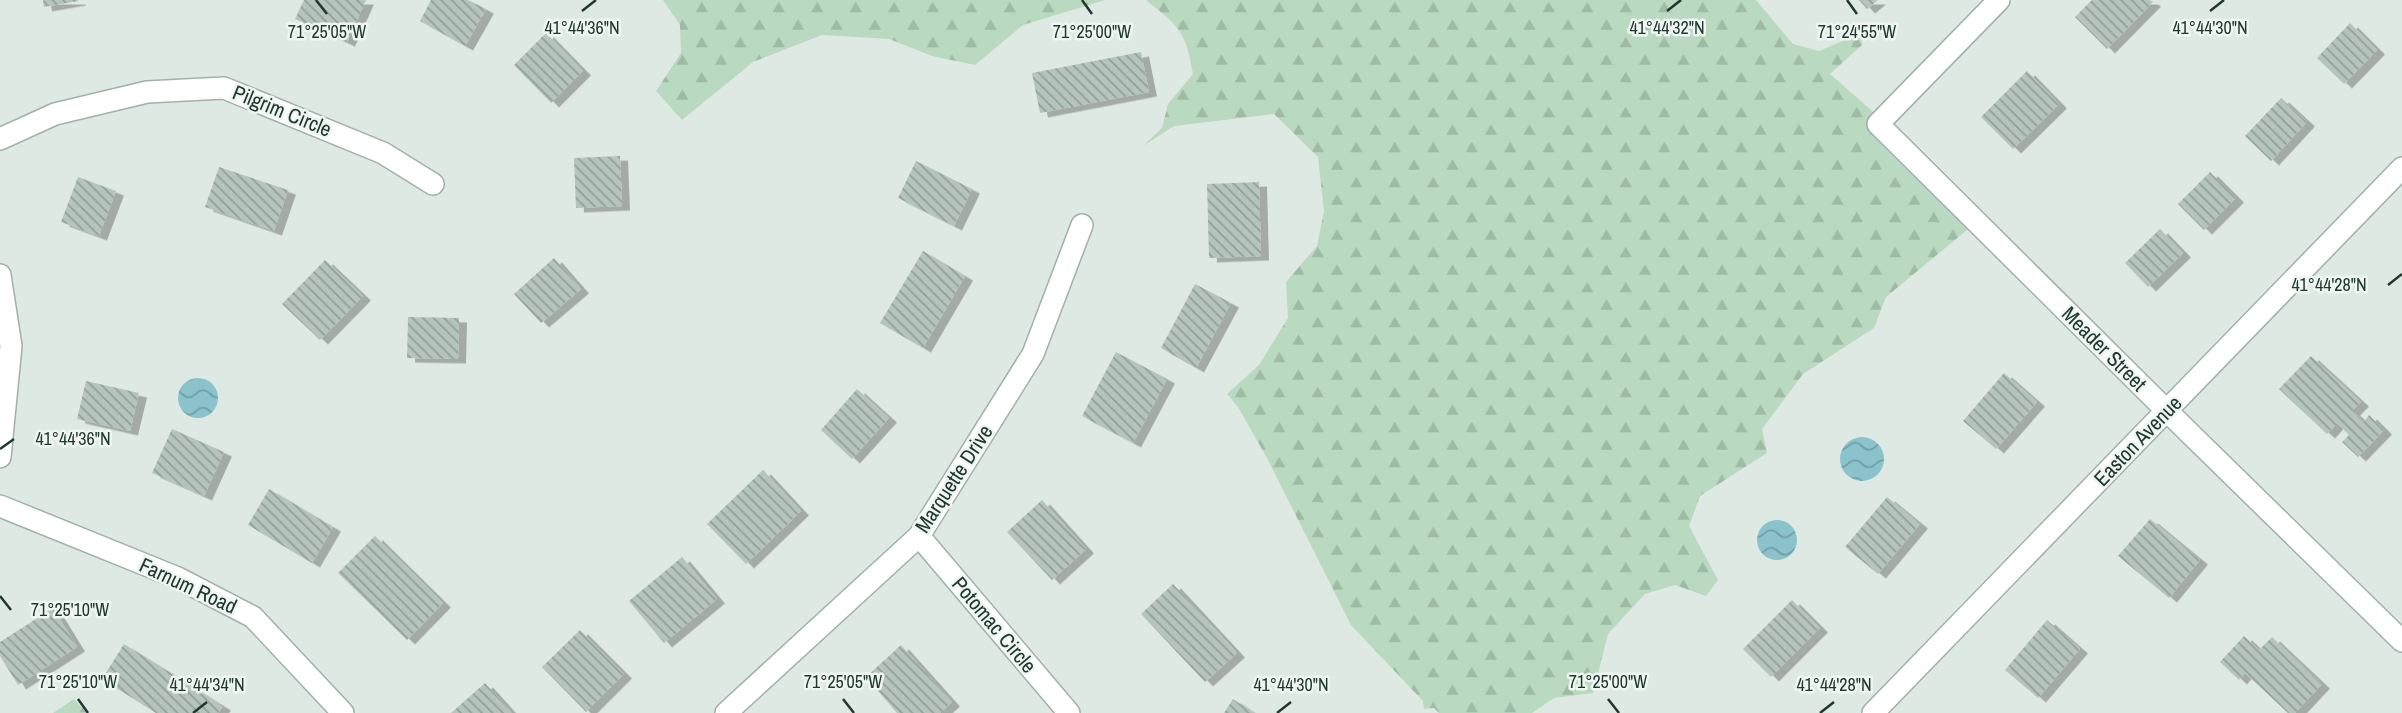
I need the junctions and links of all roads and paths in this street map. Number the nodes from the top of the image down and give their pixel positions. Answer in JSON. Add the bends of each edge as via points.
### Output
{"nodes":[{"id":1,"x":1999,"y":0,"type":"edge"},
{"id":2,"x":0,"y":139,"type":"edge"},
{"id":3,"x":2402,"y":168,"type":"edge"},
{"id":4,"x":433,"y":184,"type":"dead end"},
{"id":5,"x":1082,"y":225,"type":"dead end"},
{"id":6,"x":0,"y":275,"type":"edge"},
{"id":7,"x":2167,"y":411,"type":"junction"},
{"id":8,"x":0,"y":457,"type":"edge"},
{"id":9,"x":0,"y":506,"type":"edge"},
{"id":10,"x":919,"y":536,"type":"junction"},
{"id":11,"x":2402,"y":641,"type":"edge"},
{"id":12,"x":343,"y":713,"type":"edge"},
{"id":13,"x":726,"y":713,"type":"edge"},
{"id":14,"x":1069,"y":713,"type":"edge"},
{"id":15,"x":1873,"y":713,"type":"edge"}],
"edges":[{"from":1,"to":7,"type":"street","name":"Meader Street","via":[[1878,124]]},
{"from":2,"to":4,"type":"street","name":"Pilgrim Circle","via":[[55,114],[147,92],[224,88],[383,153]]},
{"from":3,"to":7,"type":"street","name":"Easton Avenue"},
{"from":5,"to":10,"type":"street","name":"Marquette Drive","via":[[1033,354]]},
{"from":6,"to":8,"type":"street","via":[[11,346]]},
{"from":7,"to":11,"type":"street","name":"Meader Street"},
{"from":7,"to":15,"type":"street","name":"Easton Avenue"},
{"from":9,"to":12,"type":"street","name":"Farnum Road","via":[[178,578],[253,617]]},
{"from":10,"to":13,"type":"street","name":"Marquette Drive"},
{"from":10,"to":14,"type":"street","name":"Potomac Circle"}]}
